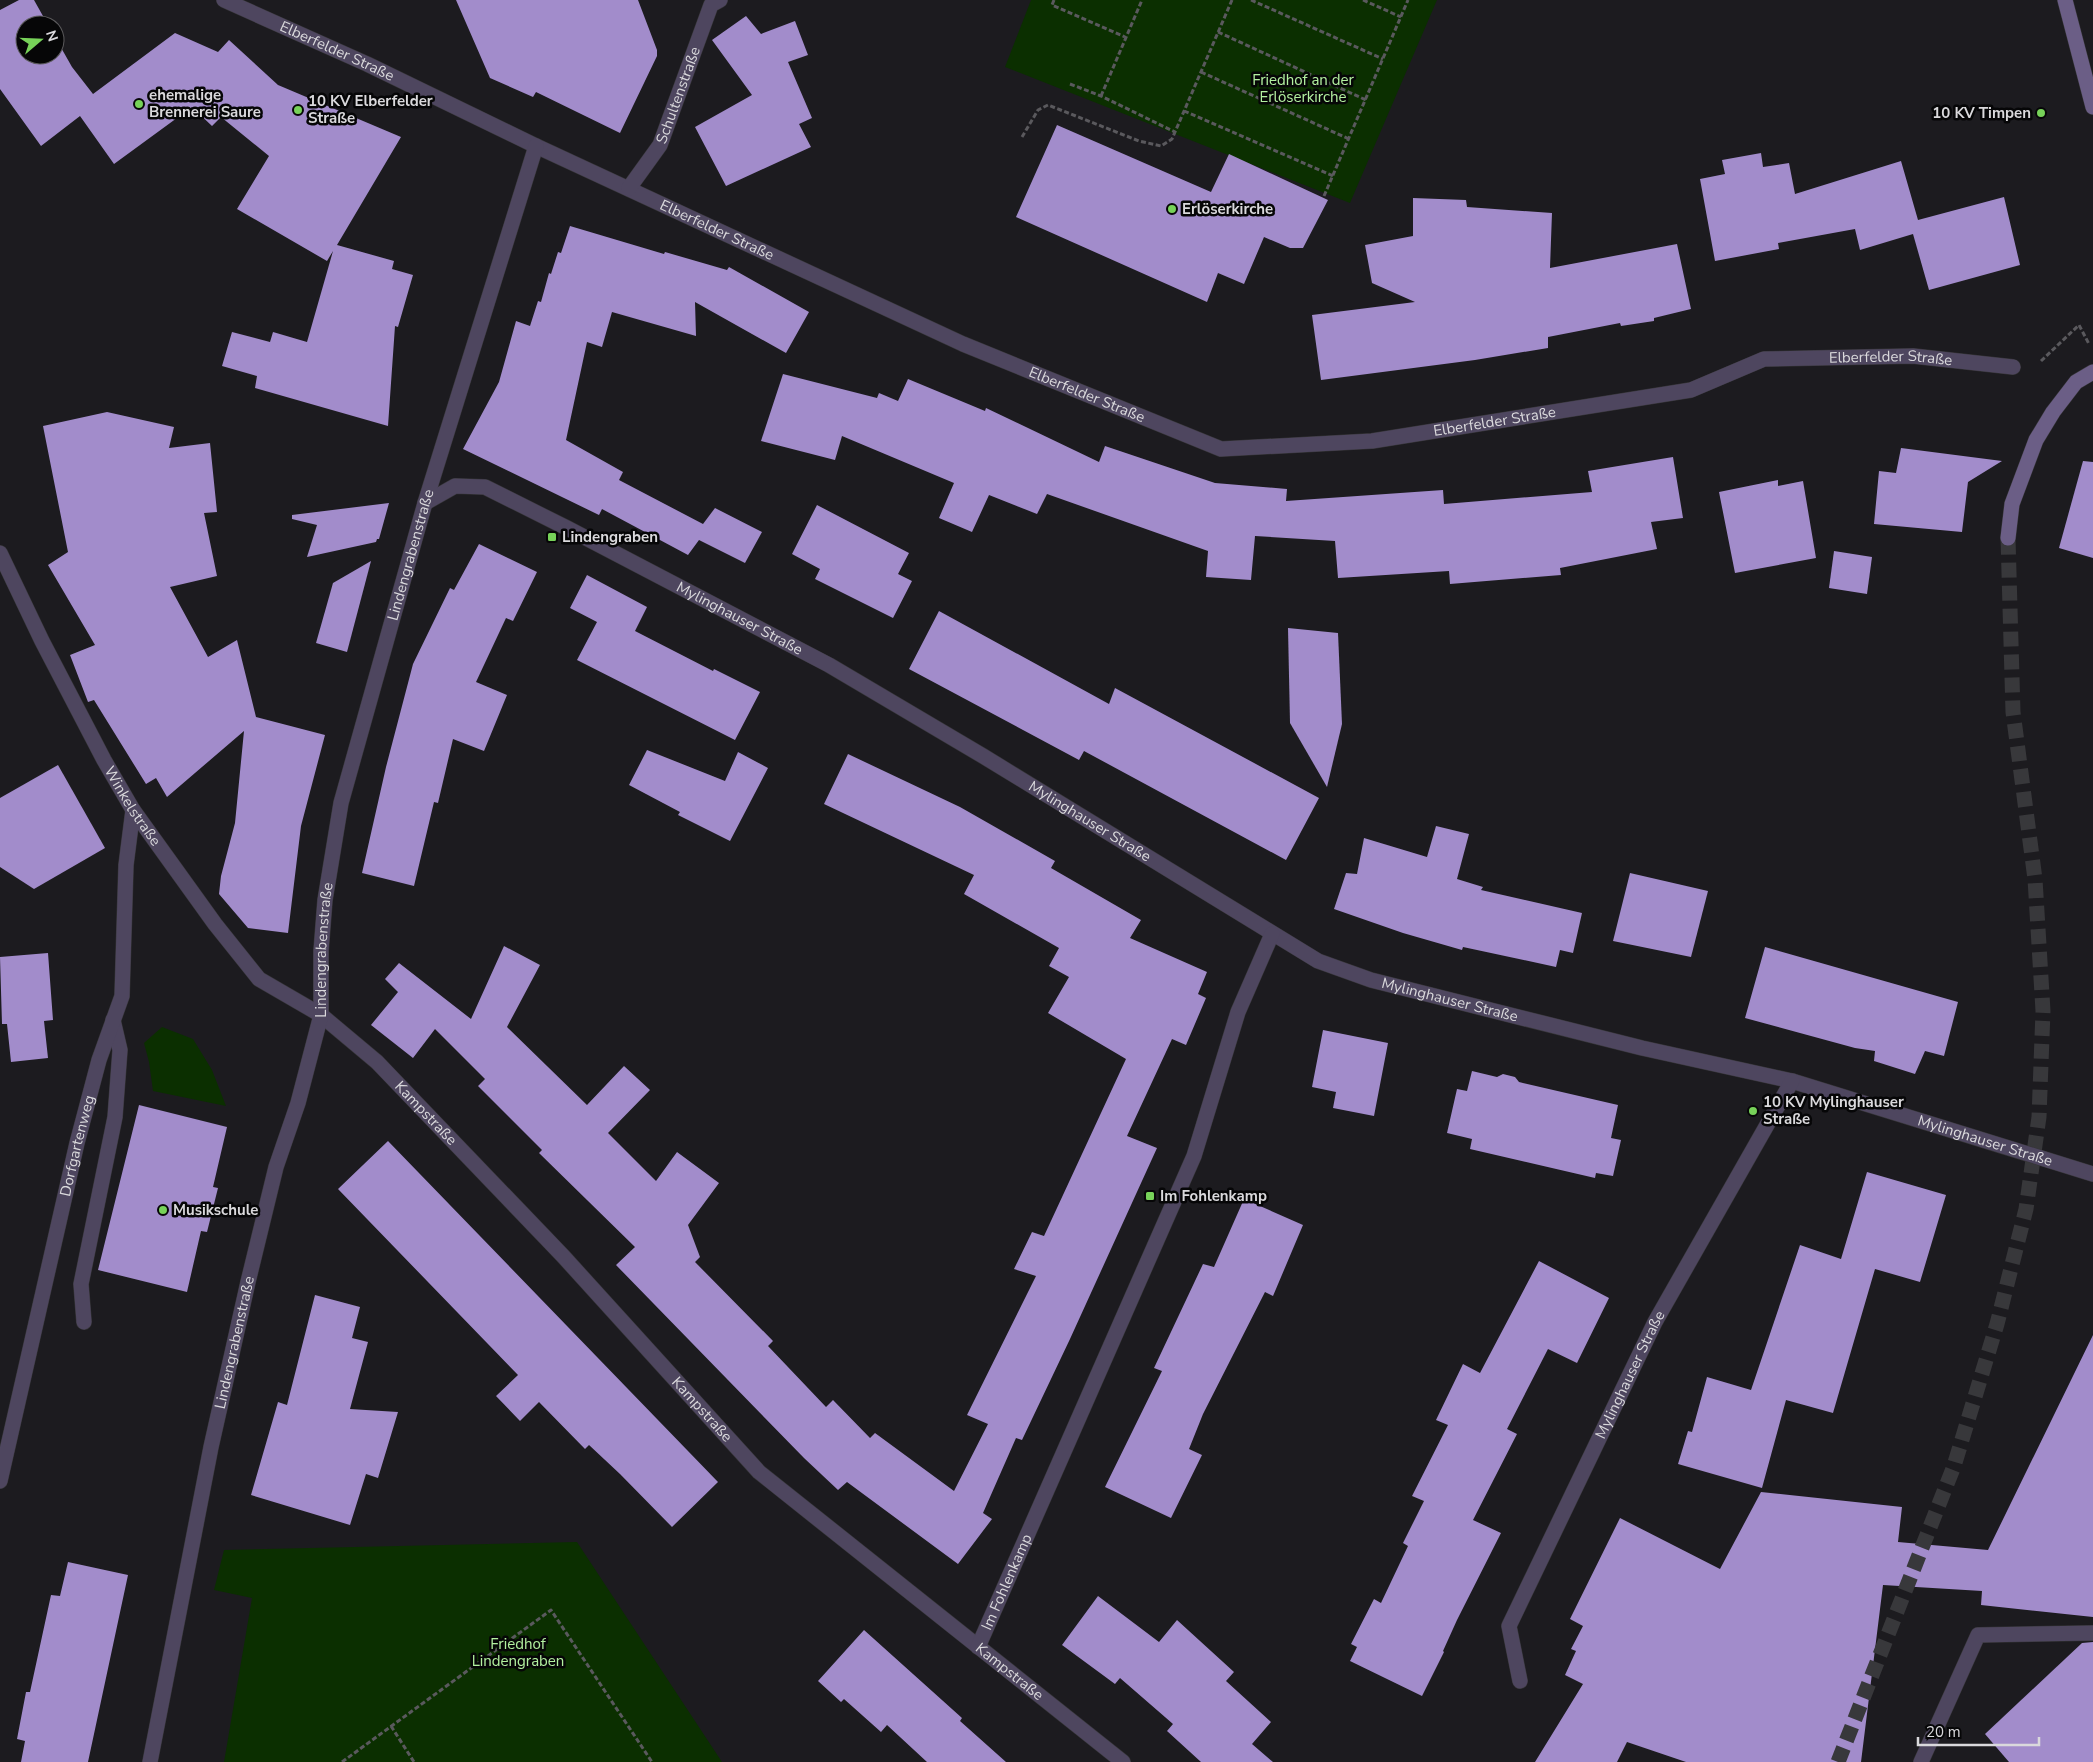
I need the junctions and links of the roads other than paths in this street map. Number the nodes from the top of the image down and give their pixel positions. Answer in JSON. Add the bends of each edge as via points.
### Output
{"nodes":[{"id":1,"x":224,"y":0,"type":"edge"},
{"id":2,"x":2065,"y":0,"type":"edge"},
{"id":3,"x":713,"y":2,"type":"edge"},
{"id":4,"x":2093,"y":107,"type":"edge"},
{"id":5,"x":536,"y":146,"type":"junction"},
{"id":6,"x":629,"y":188,"type":"junction"},
{"id":7,"x":2013,"y":367,"type":"road end"},
{"id":8,"x":2093,"y":372,"type":"edge"},
{"id":9,"x":426,"y":503,"type":"junction"},
{"id":10,"x":2008,"y":538,"type":"tunnel mouth"},
{"id":11,"x":0,"y":554,"type":"edge"},
{"id":12,"x":133,"y":810,"type":"junction"},
{"id":13,"x":1272,"y":934,"type":"junction"},
{"id":14,"x":321,"y":1014,"type":"junction"},
{"id":15,"x":113,"y":1020,"type":"junction"},
{"id":16,"x":1792,"y":1081,"type":"junction"},
{"id":17,"x":2093,"y":1174,"type":"edge"},
{"id":18,"x":84,"y":1322,"type":"dead end"},
{"id":19,"x":0,"y":1481,"type":"edge"},
{"id":20,"x":2093,"y":1633,"type":"edge"},
{"id":21,"x":978,"y":1647,"type":"junction"},
{"id":22,"x":1520,"y":1681,"type":"dead end"},
{"id":23,"x":150,"y":1762,"type":"edge"},
{"id":24,"x":1123,"y":1762,"type":"edge"},
{"id":25,"x":1921,"y":1762,"type":"edge"}],
"edges":[{"from":1,"to":5,"type":"street","name":"Elberfelder Straße","via":[[368,64]]},
{"from":2,"to":4,"type":"main road"},
{"from":3,"to":6,"type":"street","name":"Schultenstraße","via":[[660,145]]},
{"from":5,"to":6,"type":"street","name":"Elberfelder Straße"},
{"from":5,"to":9,"type":"street","name":"Lindengrabenstraße"},
{"from":6,"to":7,"type":"street","name":"Elberfelder Straße","via":[[963,344],[1221,448],[1372,441],[1691,390],[1764,359],[1913,356]]},
{"from":8,"to":10,"type":"main road","via":[[2076,382],[2036,440],[2012,504]]},
{"from":9,"to":13,"type":"street","name":"Mylinghauser Straße","via":[[455,486],[485,487],[567,528],[829,665],[992,761]]},
{"from":9,"to":14,"type":"street","name":"Lindengrabenstraße","via":[[341,802],[325,900]]},
{"from":11,"to":12,"type":"street","name":"Winkelstraße","via":[[77,709]]},
{"from":12,"to":14,"type":"street","name":"Winkelstraße","via":[[259,979]]},
{"from":12,"to":15,"type":"street","name":"Dorfgartenweg","via":[[126,865],[122,996]]},
{"from":13,"to":16,"type":"street","name":"Mylinghauser Straße","via":[[1318,961],[1372,980],[1642,1048]]},
{"from":13,"to":21,"type":"street","name":"Im Fohlenkamp","via":[[1238,1012],[1194,1156]]},
{"from":14,"to":21,"type":"street","name":"Kampstraße","via":[[377,1062],[563,1256],[759,1472]]},
{"from":14,"to":23,"type":"street","name":"Lindengrabenstraße","via":[[298,1103],[276,1167],[246,1292],[211,1447]]},
{"from":15,"to":18,"type":"street","via":[[120,1050],[115,1118],[81,1284]]},
{"from":15,"to":19,"type":"street","name":"Dorfgartenweg","via":[[77,1143]]},
{"from":16,"to":17,"type":"street","name":"Mylinghauser Straße"},
{"from":16,"to":22,"type":"street","name":"Mylinghauser Straße","via":[[1655,1322],[1509,1626]]},
{"from":20,"to":25,"type":"street","via":[[1978,1635]]},
{"from":21,"to":24,"type":"street","name":"Kampstraße"}]}
